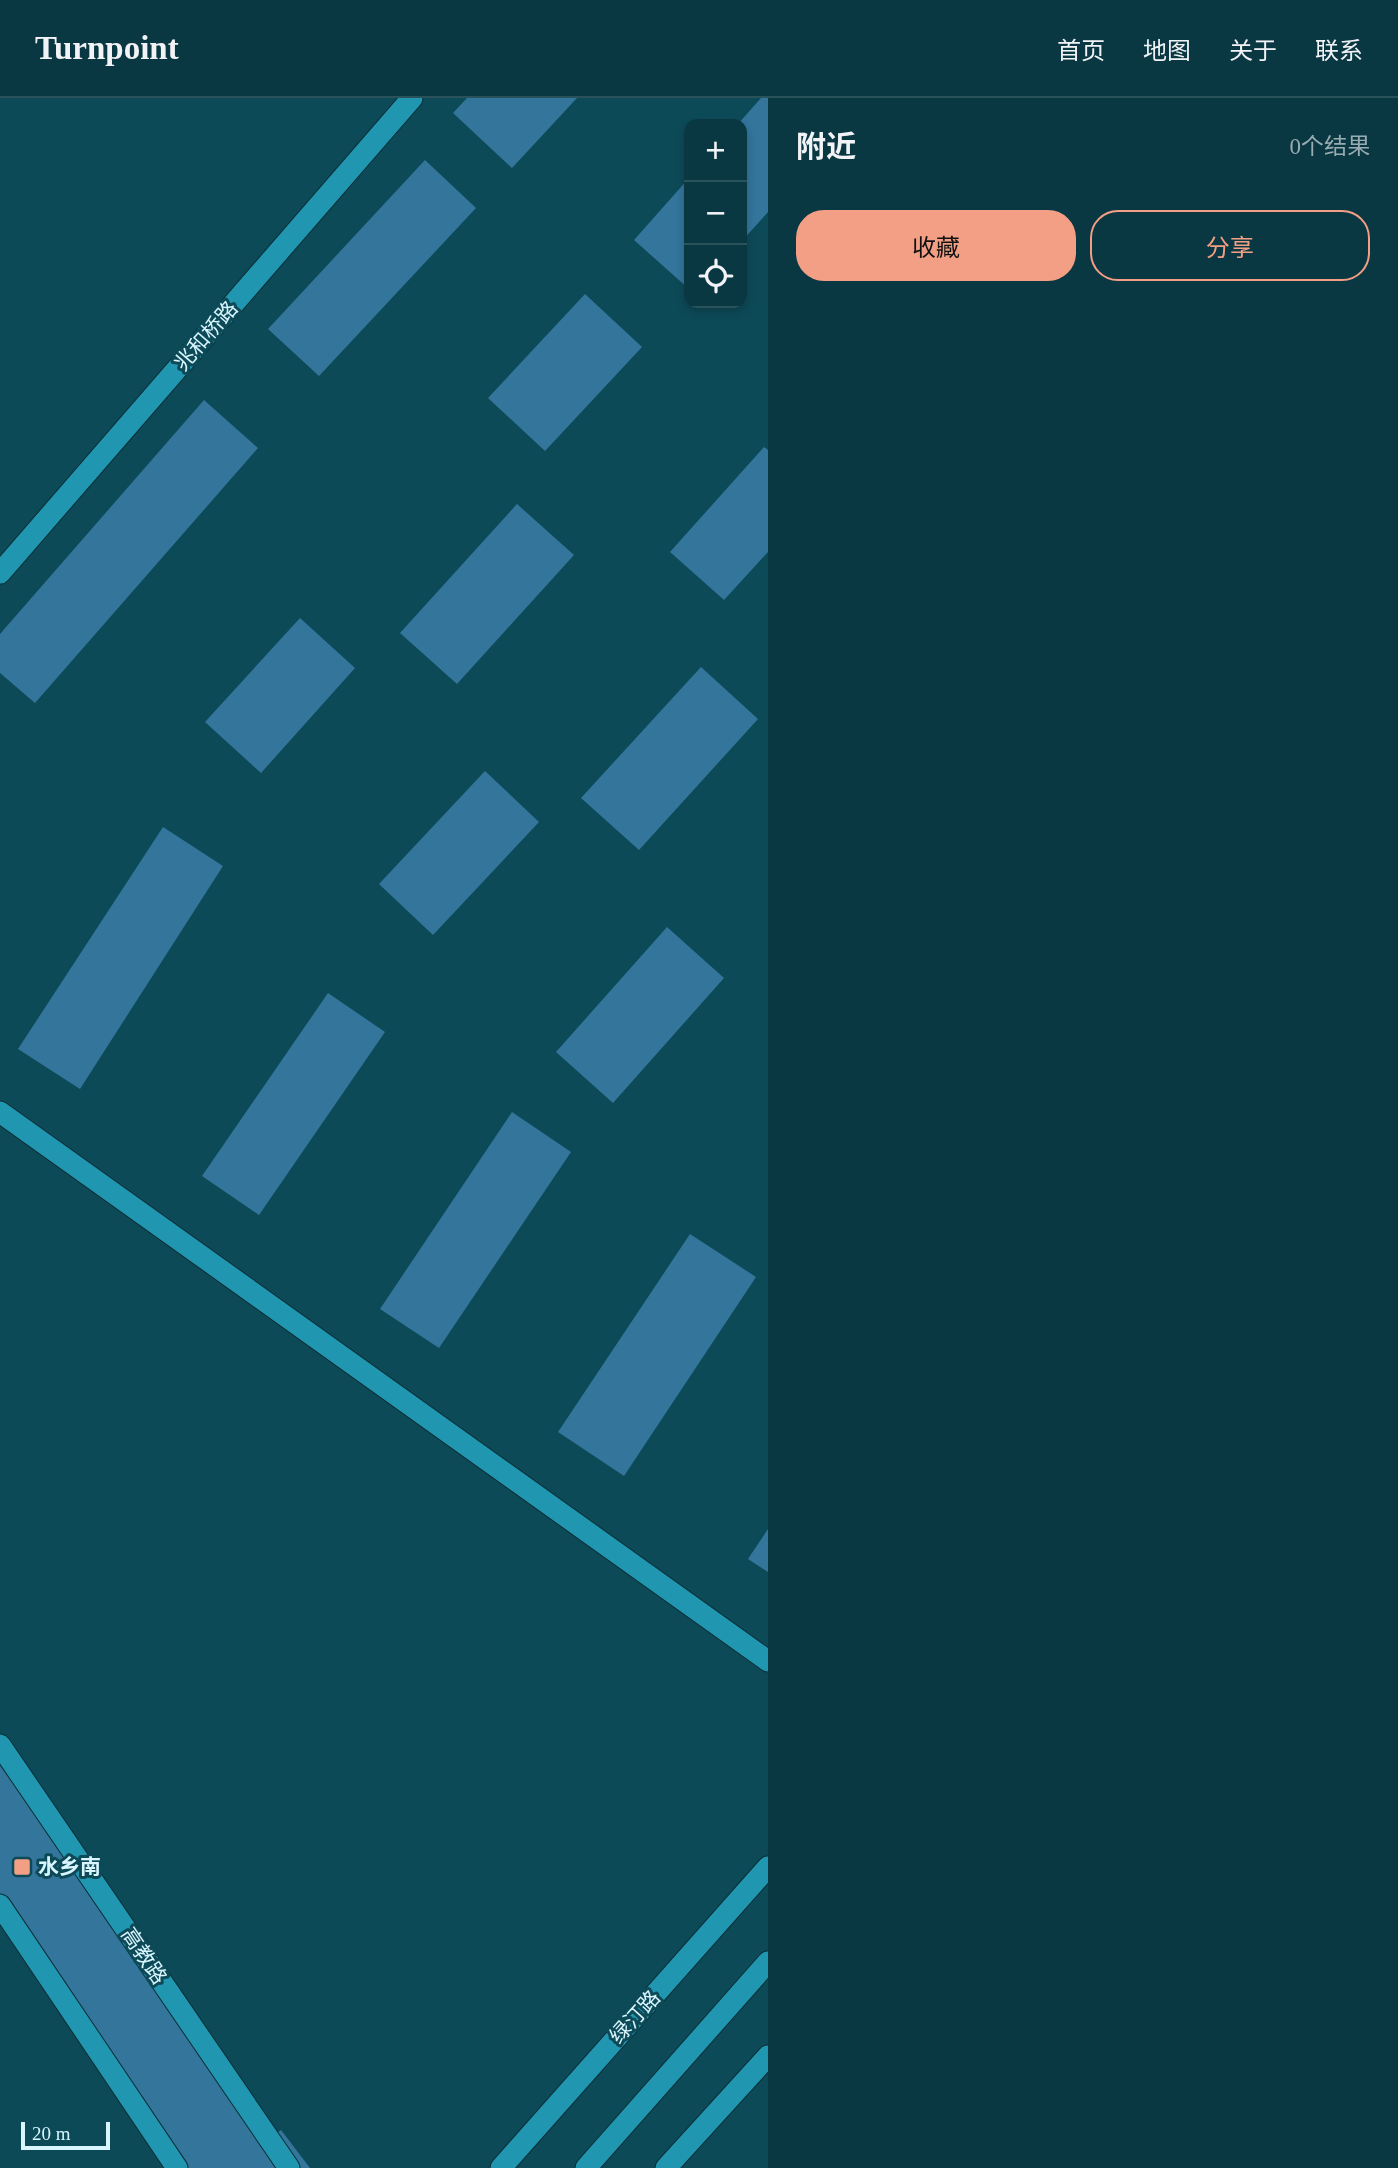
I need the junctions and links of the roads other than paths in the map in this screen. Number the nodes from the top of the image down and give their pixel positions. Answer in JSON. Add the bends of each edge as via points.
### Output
{"nodes":[{"id":1,"x":412,"y":98,"type":"edge"},
{"id":2,"x":0,"y":573,"type":"edge"},
{"id":3,"x":0,"y":1112,"type":"edge"},
{"id":4,"x":768,"y":1661,"type":"edge"},
{"id":5,"x":0,"y":1745,"type":"edge"},
{"id":6,"x":768,"y":1867,"type":"edge"},
{"id":7,"x":0,"y":1905,"type":"edge"},
{"id":8,"x":768,"y":1962,"type":"edge"},
{"id":9,"x":768,"y":2056,"type":"edge"},
{"id":10,"x":177,"y":2168,"type":"edge"},
{"id":11,"x":289,"y":2168,"type":"edge"},
{"id":12,"x":501,"y":2168,"type":"edge"},
{"id":13,"x":586,"y":2168,"type":"edge"},
{"id":14,"x":666,"y":2168,"type":"edge"}],
"edges":[{"from":1,"to":2,"type":"street","name":"兆和桥路"},
{"from":3,"to":4,"type":"street"},
{"from":5,"to":11,"type":"street","name":"高教路"},
{"from":6,"to":12,"type":"street","name":"绿汀路"},
{"from":7,"to":10,"type":"street"},
{"from":8,"to":13,"type":"street"},
{"from":9,"to":14,"type":"street"}]}
